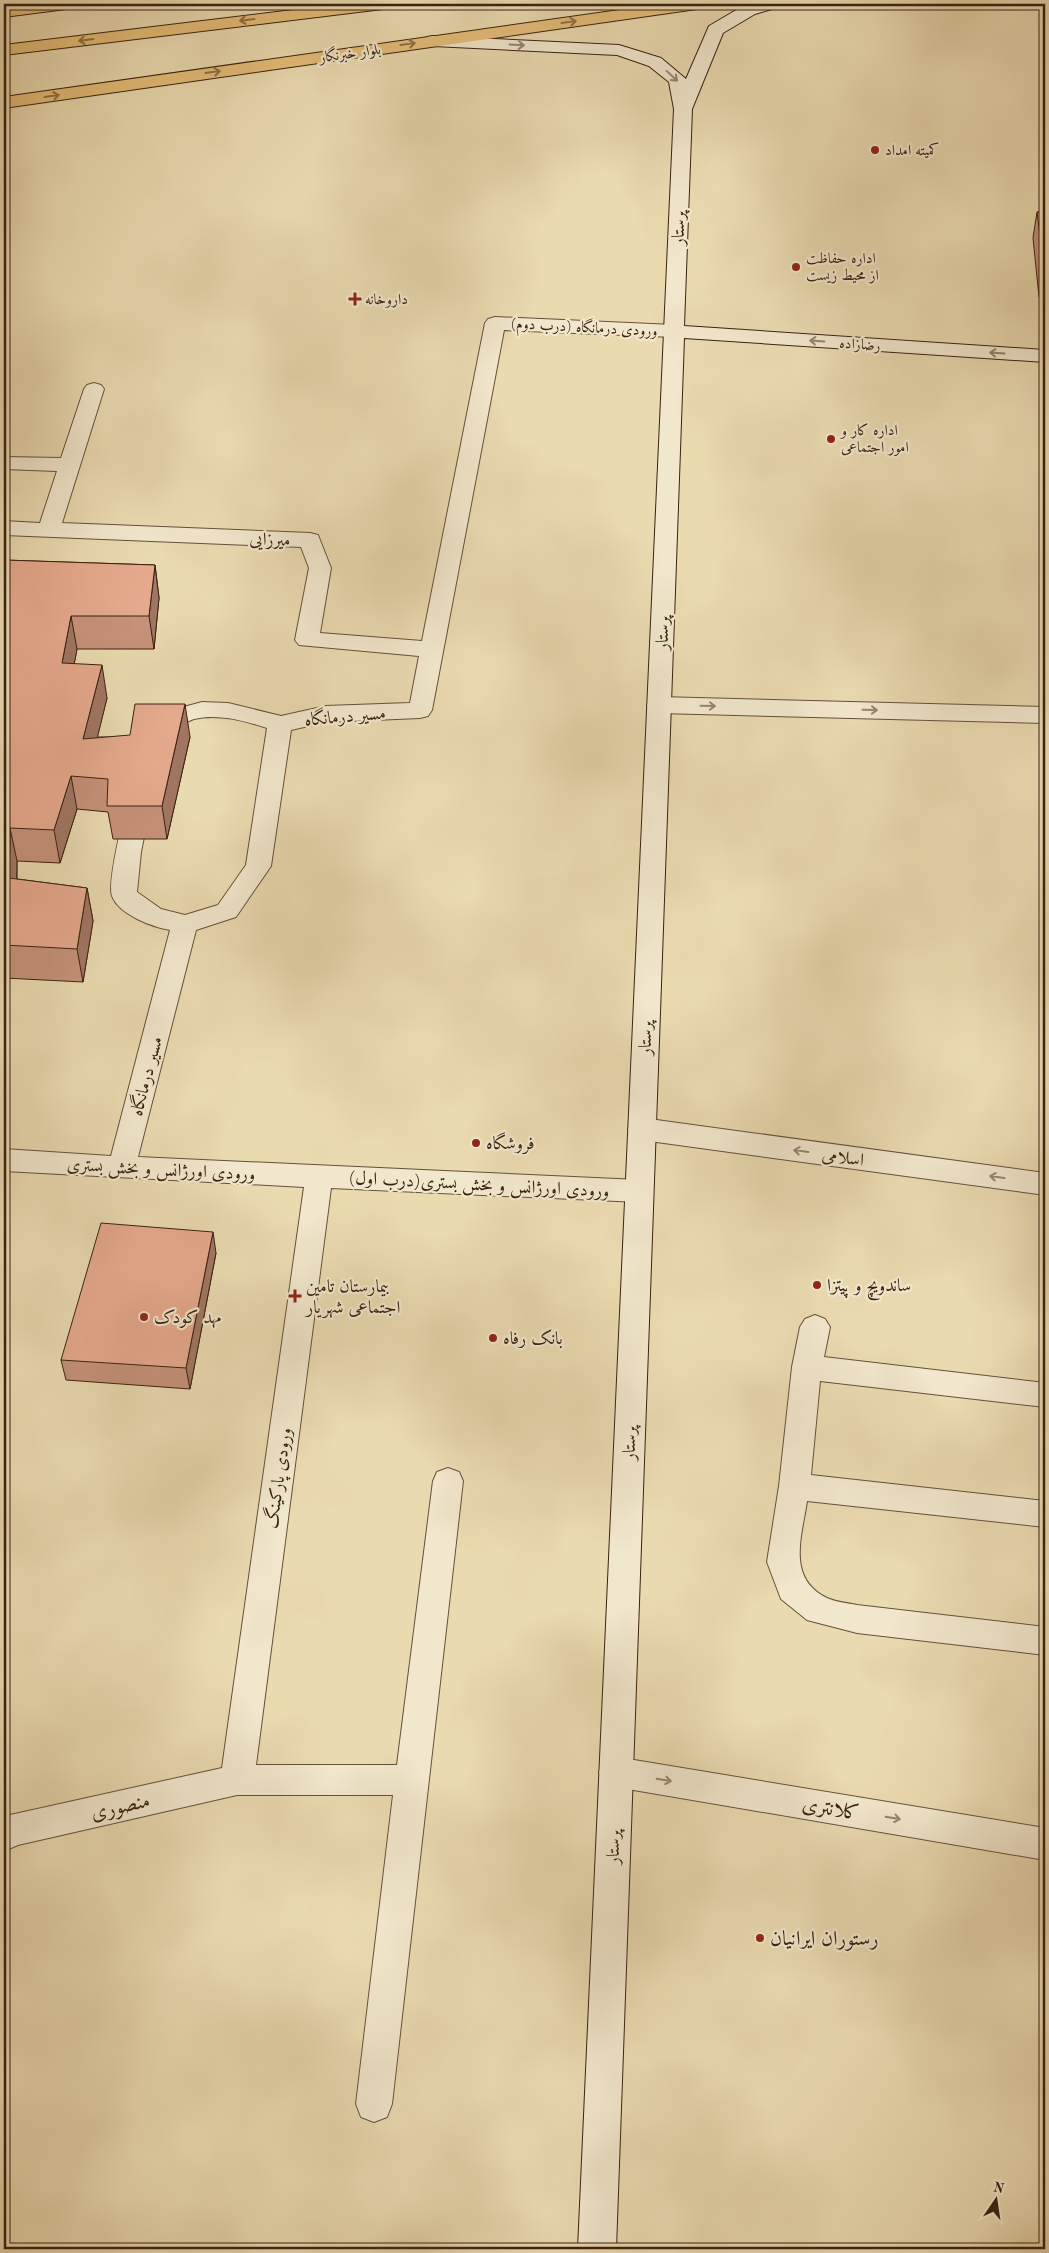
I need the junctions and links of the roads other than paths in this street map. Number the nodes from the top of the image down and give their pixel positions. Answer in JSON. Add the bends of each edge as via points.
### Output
{"nodes":[{"id":1,"x":66,"y":4,"type":"edge"},
{"id":2,"x":383,"y":4,"type":"edge"},
{"id":3,"x":697,"y":4,"type":"edge"},
{"id":4,"x":768,"y":4,"type":"edge"},
{"id":5,"x":4,"y":12,"type":"edge"},
{"id":6,"x":433,"y":41,"type":"junction"},
{"id":7,"x":4,"y":50,"type":"edge"},
{"id":8,"x":4,"y":103,"type":"edge"},
{"id":9,"x":683,"y":109,"type":"junction"},
{"id":10,"x":495,"y":323,"type":"joint"},
{"id":11,"x":674,"y":331,"type":"junction"},
{"id":12,"x":1045,"y":356,"type":"edge"},
{"id":13,"x":94,"y":389,"type":"dead end"},
{"id":14,"x":4,"y":463,"type":"edge"},
{"id":15,"x":69,"y":465,"type":"junction"},
{"id":16,"x":4,"y":528,"type":"edge"},
{"id":17,"x":49,"y":530,"type":"junction"},
{"id":18,"x":432,"y":649,"type":"junction"},
{"id":19,"x":659,"y":705,"type":"junction"},
{"id":20,"x":1045,"y":715,"type":"edge"},
{"id":21,"x":280,"y":724,"type":"junction"},
{"id":22,"x":148,"y":758,"type":"edge"},
{"id":23,"x":142,"y":782,"type":"edge"},
{"id":24,"x":185,"y":924,"type":"junction"},
{"id":25,"x":642,"y":1129,"type":"junction"},
{"id":26,"x":4,"y":1160,"type":"edge"},
{"id":27,"x":122,"y":1167,"type":"junction"},
{"id":28,"x":319,"y":1176,"type":"junction"},
{"id":29,"x":1045,"y":1184,"type":"edge"},
{"id":30,"x":639,"y":1191,"type":"junction"},
{"id":31,"x":815,"y":1327,"type":"dead end"},
{"id":32,"x":807,"y":1367,"type":"junction"},
{"id":33,"x":1045,"y":1395,"type":"edge"},
{"id":34,"x":448,"y":1481,"type":"dead end"},
{"id":35,"x":794,"y":1486,"type":"junction"},
{"id":36,"x":1045,"y":1514,"type":"edge"},
{"id":37,"x":1045,"y":1641,"type":"edge"},
{"id":38,"x":616,"y":1772,"type":"junction"},
{"id":39,"x":237,"y":1780,"type":"junction"},
{"id":40,"x":412,"y":1780,"type":"junction"},
{"id":41,"x":4,"y":1835,"type":"edge"},
{"id":42,"x":1045,"y":1844,"type":"edge"},
{"id":43,"x":374,"y":2104,"type":"dead end"},
{"id":44,"x":597,"y":2249,"type":"edge"}],
"edges":[{"from":1,"to":5,"type":"highway"},
{"from":2,"to":7,"type":"highway","one_way":true},
{"from":6,"to":3,"type":"highway","name":"بلوار خبرنگار","one_way":true},
{"from":4,"to":9,"type":"street","via":[[749,10],[715,30]]},
{"from":8,"to":6,"type":"highway","name":"بلوار خبرنگار","one_way":true},
{"from":6,"to":9,"type":"street","name":"پرستار","one_way":true,"via":[[619,50],[655,62],[678,80]]},
{"from":9,"to":11,"type":"street","name":"پرستار"},
{"from":10,"to":11,"type":"street","name":"ورودی درمانگاه (درب دوم)"},
{"from":10,"to":18,"type":"street","name":"مسیر درمانگاه"},
{"from":12,"to":11,"type":"street","name":"رضازاده","one_way":true},
{"from":11,"to":19,"type":"street","name":"پرستار"},
{"from":13,"to":15,"type":"street"},
{"from":14,"to":15,"type":"street"},
{"from":15,"to":17,"type":"street"},
{"from":16,"to":17,"type":"street","name":"میرزایی"},
{"from":17,"to":18,"type":"street","name":"میرزایی","via":[[310,540],[320,568],[307,640]]},
{"from":18,"to":21,"type":"street","name":"مسیر درمانگاه","via":[[420,710],[326,714]]},
{"from":19,"to":20,"type":"street","one_way":true},
{"from":19,"to":25,"type":"street","name":"پرستار"},
{"from":21,"to":22,"type":"street","via":[[228,709],[198,712],[176,718],[159,737]]},
{"from":21,"to":24,"type":"street","name":"مسیر درمانگاه","via":[[258,866],[227,911]]},
{"from":23,"to":24,"type":"street","via":[[128,852],[124,895],[140,910],[162,920]]},
{"from":24,"to":27,"type":"street","name":"مسیر درمانگاه"},
{"from":29,"to":25,"type":"street","name":"اسلامی","one_way":true},
{"from":25,"to":30,"type":"street","name":"پرستار"},
{"from":26,"to":27,"type":"street","name":"ورودی اورژانس و بخش بستری"},
{"from":27,"to":28,"type":"street","name":"ورودی اورژانس و بخش بستری"},
{"from":28,"to":30,"type":"street","name":"ورودی اورژانس و بخش بستری(درب اول)"},
{"from":28,"to":39,"type":"street","name":"ورودی پارکینگ"},
{"from":30,"to":38,"type":"street","name":"پرستار"},
{"from":31,"to":32,"type":"street"},
{"from":32,"to":33,"type":"street"},
{"from":32,"to":35,"type":"street"},
{"from":34,"to":40,"type":"street"},
{"from":35,"to":36,"type":"street"},
{"from":35,"to":37,"type":"street","via":[[782,1562],[792,1589],[818,1610],[857,1619]]},
{"from":38,"to":42,"type":"street","name":"کلانتری","one_way":true},
{"from":38,"to":44,"type":"street","name":"پرستار"},
{"from":39,"to":40,"type":"street","name":"منصوری"},
{"from":39,"to":41,"type":"street","name":"منصوری","via":[[10,1831]]},
{"from":40,"to":43,"type":"street"}]}
